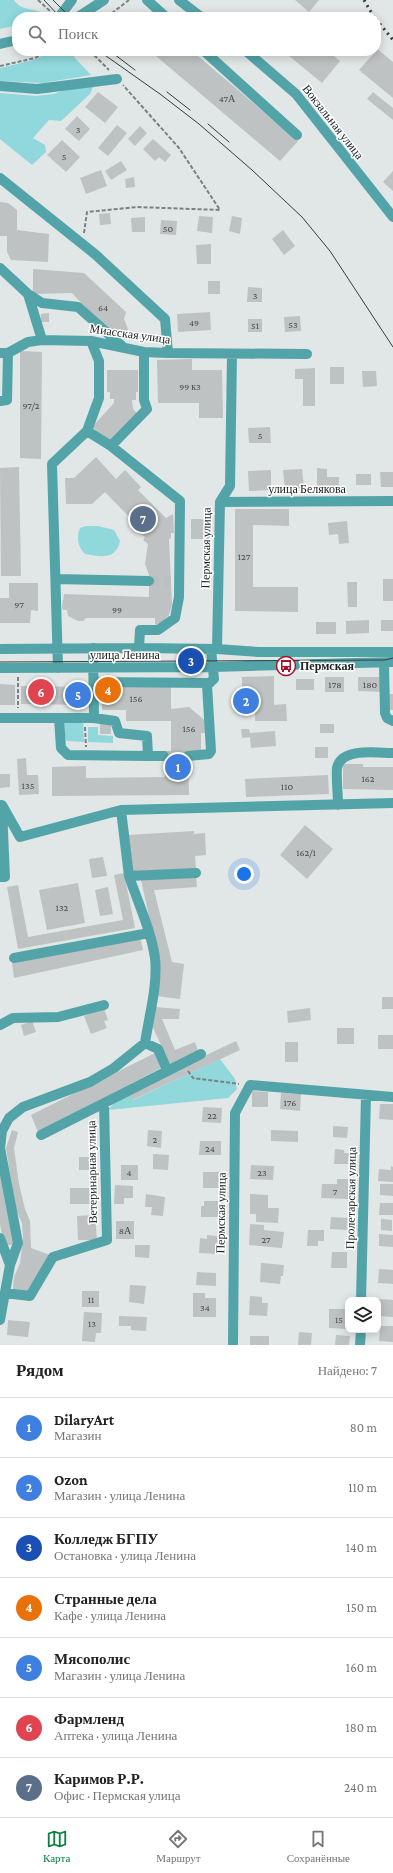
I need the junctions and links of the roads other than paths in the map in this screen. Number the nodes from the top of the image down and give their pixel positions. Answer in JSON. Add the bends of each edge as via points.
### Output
{"nodes":[{"id":1,"x":72,"y":0,"type":"edge"},
{"id":2,"x":104,"y":0,"type":"edge"},
{"id":3,"x":147,"y":0,"type":"edge"},
{"id":4,"x":179,"y":0,"type":"edge"},
{"id":5,"x":63,"y":12,"type":"edge"},
{"id":6,"x":86,"y":12,"type":"edge"},
{"id":7,"x":160,"y":12,"type":"edge"},
{"id":8,"x":195,"y":12,"type":"edge"},
{"id":9,"x":12,"y":41,"type":"edge"},
{"id":10,"x":0,"y":44,"type":"edge"},
{"id":11,"x":210,"y":56,"type":"edge"},
{"id":12,"x":252,"y":56,"type":"edge"},
{"id":13,"x":117,"y":79,"type":"road end"},
{"id":14,"x":0,"y":86,"type":"edge"},
{"id":15,"x":297,"y":135,"type":"dead end"},
{"id":16,"x":0,"y":178,"type":"edge"},
{"id":17,"x":393,"y":217,"type":"edge"},
{"id":18,"x":0,"y":268,"type":"edge"},
{"id":19,"x":28,"y":294,"type":"junction"},
{"id":20,"x":42,"y":340,"type":"junction"},
{"id":21,"x":91,"y":341,"type":"junction"},
{"id":22,"x":122,"y":346,"type":"junction"},
{"id":23,"x":144,"y":352,"type":"junction"},
{"id":24,"x":4,"y":353,"type":"edge"},
{"id":25,"x":168,"y":353,"type":"junction"},
{"id":26,"x":232,"y":354,"type":"junction"},
{"id":27,"x":307,"y":354,"type":"dead end"},
{"id":28,"x":0,"y":401,"type":"edge"},
{"id":29,"x":87,"y":431,"type":"junction"},
{"id":30,"x":111,"y":446,"type":"junction"},
{"id":31,"x":220,"y":502,"type":"junction"},
{"id":32,"x":393,"y":502,"type":"edge"},
{"id":33,"x":56,"y":579,"type":"junction"},
{"id":34,"x":149,"y":581,"type":"tunnel mouth"},
{"id":35,"x":56,"y":648,"type":"junction"},
{"id":36,"x":93,"y":648,"type":"junction"},
{"id":37,"x":139,"y":648,"type":"junction"},
{"id":38,"x":0,"y":649,"type":"edge"},
{"id":39,"x":214,"y":649,"type":"junction"},
{"id":40,"x":393,"y":652,"type":"edge"},
{"id":41,"x":389,"y":663,"type":"edge"},
{"id":42,"x":0,"y":668,"type":"edge"},
{"id":43,"x":58,"y":668,"type":"junction"},
{"id":44,"x":94,"y":668,"type":"junction"},
{"id":45,"x":213,"y":668,"type":"junction"},
{"id":46,"x":94,"y":682,"type":"junction"},
{"id":47,"x":210,"y":683,"type":"junction"},
{"id":48,"x":0,"y":718,"type":"edge"},
{"id":49,"x":59,"y":718,"type":"junction"},
{"id":50,"x":90,"y":718,"type":"junction"},
{"id":51,"x":393,"y":721,"type":"edge"},
{"id":52,"x":393,"y":753,"type":"edge"},
{"id":53,"x":148,"y":756,"type":"junction"},
{"id":54,"x":164,"y":756,"type":"tunnel mouth"},
{"id":55,"x":188,"y":756,"type":"tunnel mouth"},
{"id":56,"x":393,"y":803,"type":"edge"},
{"id":57,"x":1,"y":805,"type":"edge"},
{"id":58,"x":338,"y":805,"type":"junction"},
{"id":59,"x":121,"y":810,"type":"junction"},
{"id":60,"x":196,"y":873,"type":"dead end"},
{"id":61,"x":129,"y":876,"type":"junction"},
{"id":62,"x":0,"y":877,"type":"edge"},
{"id":63,"x":149,"y":933,"type":"junction"},
{"id":64,"x":14,"y":958,"type":"dead end"},
{"id":65,"x":104,"y":1005,"type":"dead end"},
{"id":66,"x":0,"y":1025,"type":"edge"},
{"id":67,"x":146,"y":1043,"type":"junction"},
{"id":68,"x":201,"y":1054,"type":"dead end"},
{"id":69,"x":167,"y":1070,"type":"junction"},
{"id":70,"x":366,"y":1096,"type":"junction"},
{"id":71,"x":393,"y":1097,"type":"edge"},
{"id":72,"x":104,"y":1103,"type":"junction"},
{"id":73,"x":41,"y":1135,"type":"dead end"},
{"id":74,"x":0,"y":1238,"type":"edge"},
{"id":75,"x":10,"y":1265,"type":"junction"},
{"id":76,"x":5,"y":1293,"type":"junction"},
{"id":77,"x":361,"y":1297,"type":"edge"},
{"id":78,"x":0,"y":1320,"type":"edge"},
{"id":79,"x":361,"y":1333,"type":"edge"},
{"id":80,"x":233,"y":1345,"type":"edge"},
{"id":81,"x":360,"y":1345,"type":"edge"}],
"edges":[{"from":1,"to":5,"type":"street"},
{"from":2,"to":6,"type":"street"},
{"from":3,"to":7,"type":"street"},
{"from":4,"to":8,"type":"street"},
{"from":9,"to":10,"type":"street"},
{"from":11,"to":15,"type":"street"},
{"from":12,"to":17,"type":"street","name":"Вокзальная улица","via":[[296,94]]},
{"from":13,"to":14,"type":"street","via":[[37,89]]},
{"from":16,"to":25,"type":"street","via":[[82,244],[165,319]]},
{"from":18,"to":19,"type":"street"},
{"from":19,"to":20,"type":"street"},
{"from":19,"to":22,"type":"street","via":[[42,304],[78,307]]},
{"from":20,"to":21,"type":"street","name":"Миасская улица"},
{"from":20,"to":24,"type":"street","name":"Миасская улица","via":[[28,342]]},
{"from":21,"to":22,"type":"street","name":"Миасская улица"},
{"from":21,"to":29,"type":"street","via":[[99,361],[99,398]]},
{"from":22,"to":23,"type":"street","name":"Миасская улица"},
{"from":23,"to":25,"type":"street","name":"Миасская улица"},
{"from":23,"to":30,"type":"street","via":[[144,400],[147,409]]},
{"from":24,"to":28,"type":"street","via":[[8,400]]},
{"from":25,"to":26,"type":"street","name":"Миасская улица"},
{"from":26,"to":27,"type":"street","name":"Миасская улица"},
{"from":26,"to":31,"type":"street","name":"Пермская улица","via":[[230,486]]},
{"from":29,"to":30,"type":"street"},
{"from":29,"to":33,"type":"street","via":[[52,464]]},
{"from":30,"to":37,"type":"street","via":[[180,501],[175,581],[179,597],[175,618],[158,630],[140,630]]},
{"from":31,"to":32,"type":"street","name":"улица Белякова"},
{"from":31,"to":39,"type":"street","name":"Пермская улица"},
{"from":33,"to":34,"type":"street"},
{"from":33,"to":35,"type":"street"},
{"from":35,"to":36,"type":"street","name":"улица Ленина"},
{"from":35,"to":38,"type":"street","name":"улица Ленина"},
{"from":35,"to":43,"type":"street"},
{"from":36,"to":37,"type":"street","name":"улица Ленина"},
{"from":36,"to":44,"type":"street"},
{"from":37,"to":39,"type":"street","name":"улица Ленина"},
{"from":39,"to":40,"type":"street","name":"улица Ленина","via":[[258,652]]},
{"from":39,"to":45,"type":"street","name":"Пермская улица"},
{"from":41,"to":45,"type":"street","name":"улица Ленина"},
{"from":41,"to":51,"type":"street","via":[[385,712],[387,718]]},
{"from":42,"to":43,"type":"street","name":"улица Ленина"},
{"from":43,"to":44,"type":"street","name":"улица Ленина"},
{"from":44,"to":45,"type":"street","name":"улица Ленина"},
{"from":44,"to":46,"type":"street"},
{"from":45,"to":47,"type":"street","name":"Пермская улица","via":[[214,680]]},
{"from":46,"to":47,"type":"street"},
{"from":46,"to":50,"type":"street"},
{"from":47,"to":55,"type":"street","via":[[207,685],[211,751],[205,756]]},
{"from":48,"to":49,"type":"street"},
{"from":49,"to":50,"type":"street"},
{"from":49,"to":53,"type":"street","via":[[60,748],[68,755]]},
{"from":50,"to":53,"type":"street","via":[[115,721],[119,733],[147,736]]},
{"from":52,"to":58,"type":"street","via":[[354,753],[344,757],[337,767]]},
{"from":53,"to":54,"type":"street"},
{"from":56,"to":58,"type":"street"},
{"from":57,"to":59,"type":"street","via":[[20,837]]},
{"from":57,"to":62,"type":"street","via":[[5,877]]},
{"from":58,"to":59,"type":"street"},
{"from":59,"to":61,"type":"street"},
{"from":60,"to":61,"type":"street"},
{"from":61,"to":63,"type":"street"},
{"from":63,"to":64,"type":"street"},
{"from":63,"to":67,"type":"street","via":[[155,958],[155,978]]},
{"from":65,"to":66,"type":"street","via":[[58,1017],[14,1018]]},
{"from":67,"to":69,"type":"street","via":[[158,1050]]},
{"from":67,"to":75,"type":"street","via":[[102,1075],[63,1094],[23,1107],[9,1118],[2,1131],[0,1148],[18,1243]]},
{"from":68,"to":69,"type":"street"},
{"from":69,"to":72,"type":"street"},
{"from":70,"to":71,"type":"street"},
{"from":70,"to":77,"type":"street","name":"Пролетарская улица"},
{"from":70,"to":80,"type":"street","name":"Пермская улица","via":[[250,1085],[235,1113]]},
{"from":72,"to":73,"type":"street"},
{"from":72,"to":76,"type":"street","name":"Ветеринарная улица","via":[[107,1240],[53,1257],[30,1296]]},
{"from":74,"to":75,"type":"street"},
{"from":75,"to":76,"type":"street"},
{"from":76,"to":78,"type":"street"},
{"from":79,"to":81,"type":"street"}]}
